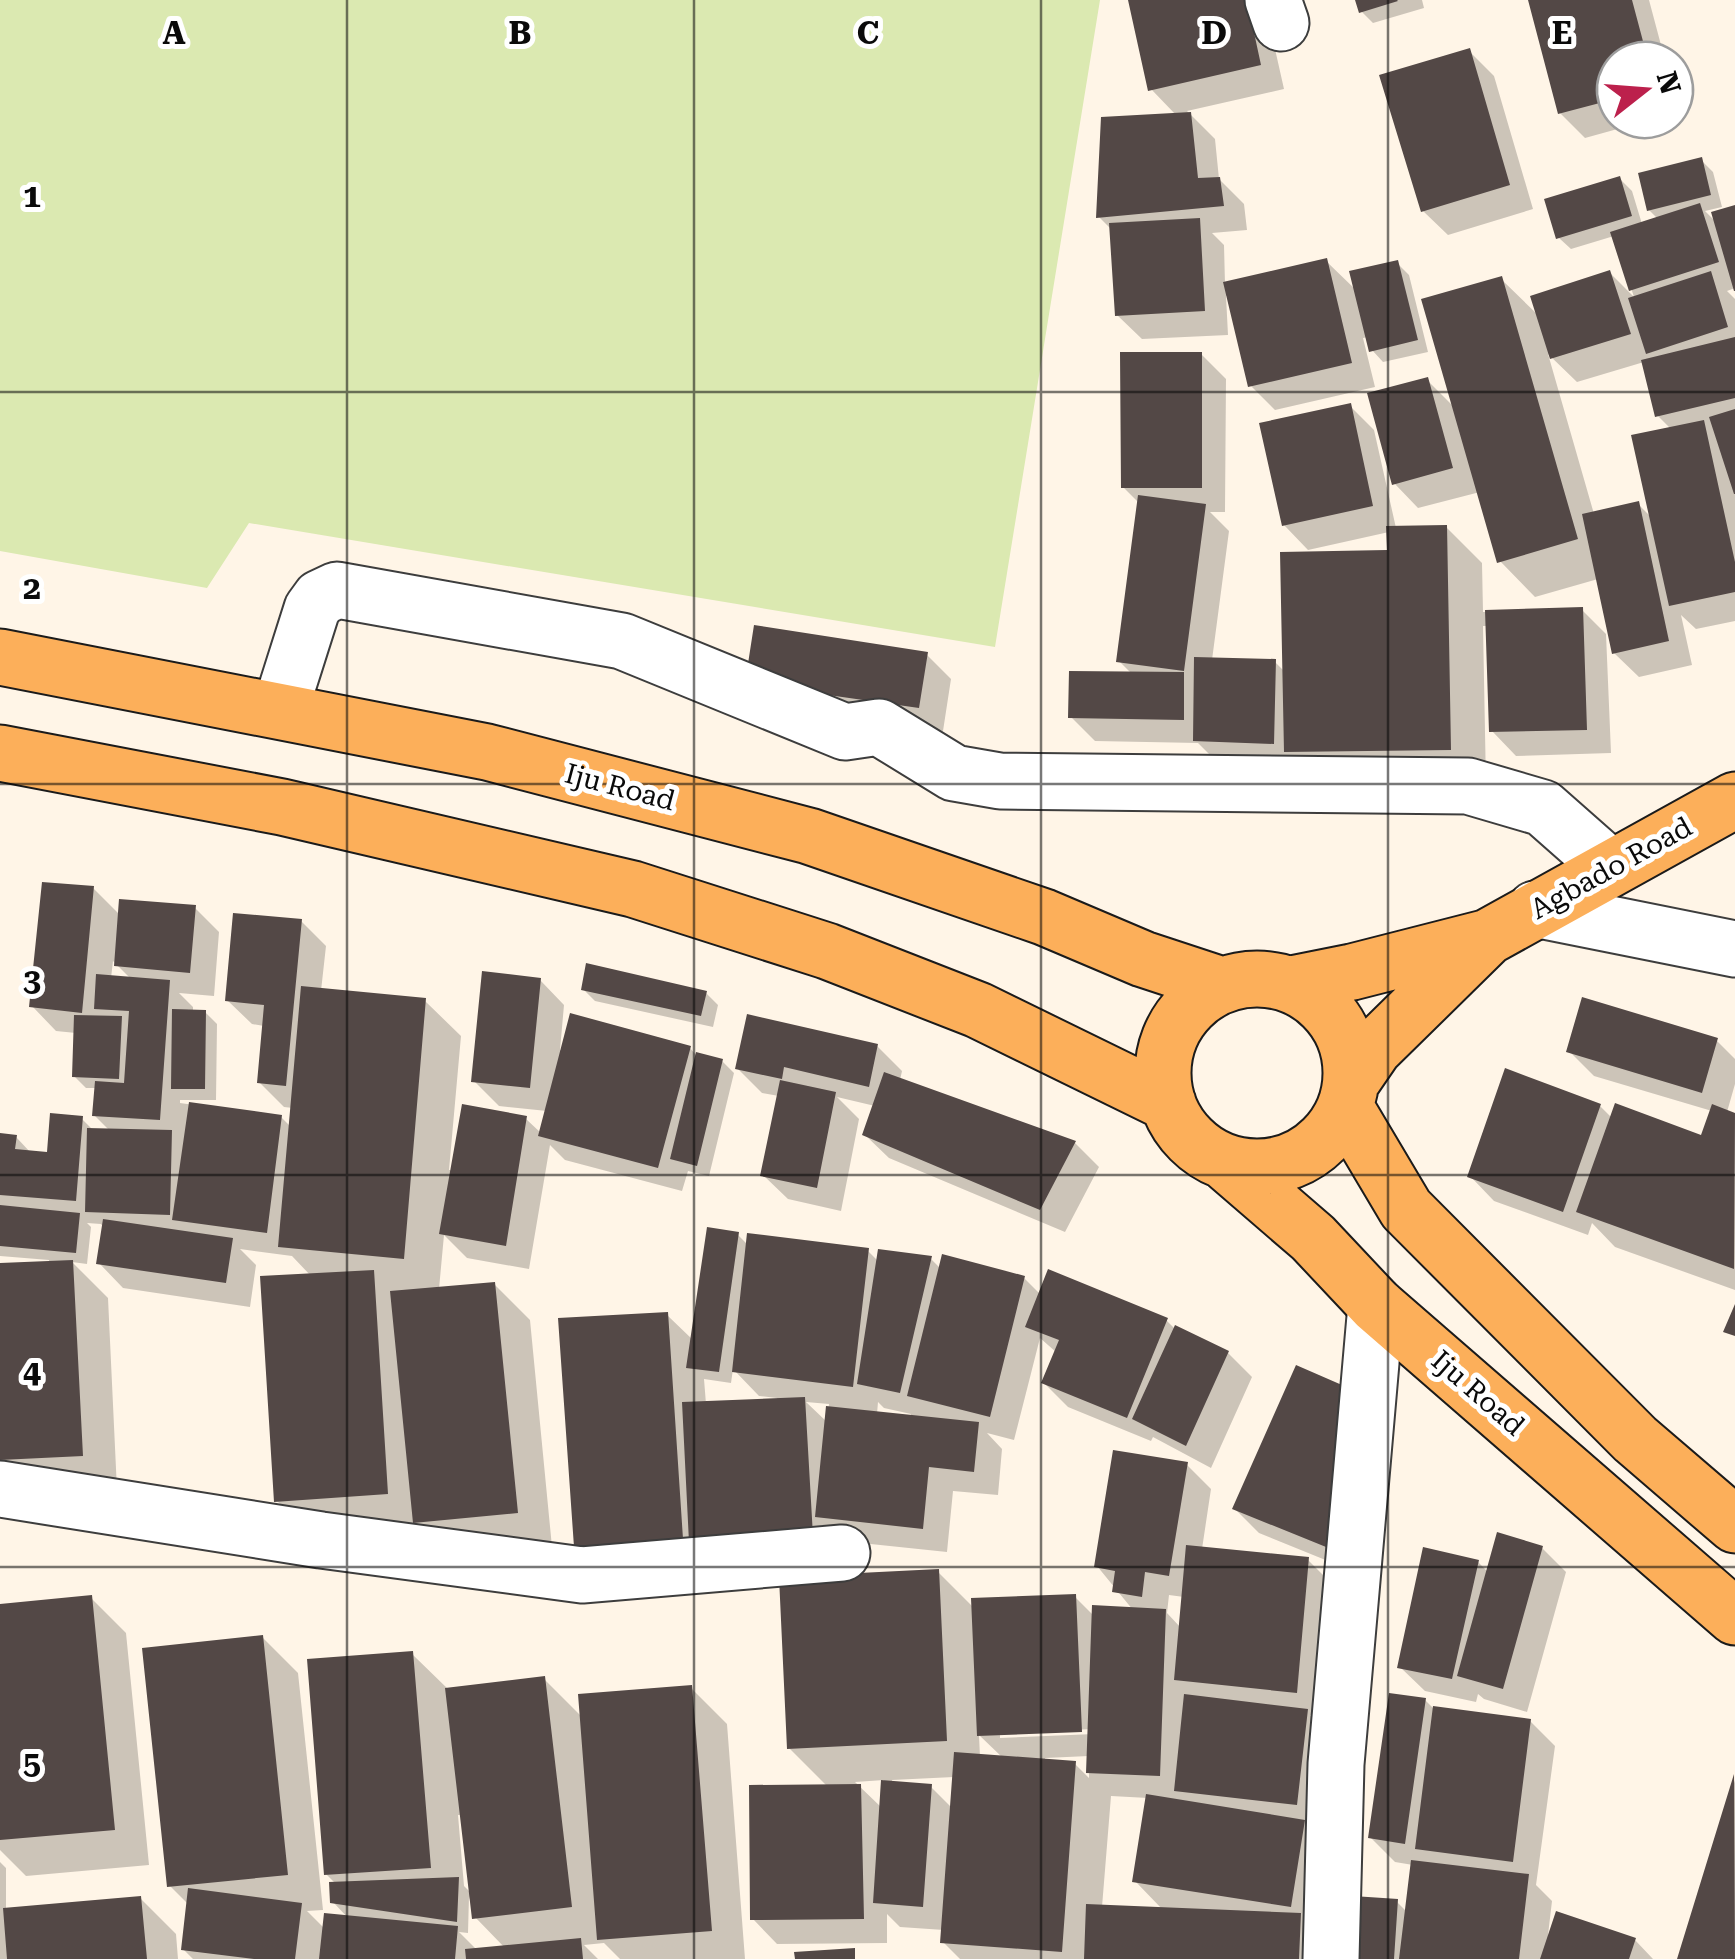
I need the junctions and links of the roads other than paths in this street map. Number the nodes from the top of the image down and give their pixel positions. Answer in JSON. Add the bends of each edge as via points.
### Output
{"nodes":[{"id":1,"x":0,"y":657,"type":"edge"},
{"id":2,"x":280,"y":710,"type":"junction"},
{"id":3,"x":0,"y":753,"type":"edge"},
{"id":4,"x":1735,"y":800,"type":"edge"},
{"id":5,"x":1611,"y":868,"type":"junction"},
{"id":6,"x":1535,"y":909,"type":"junction"},
{"id":7,"x":1488,"y":937,"type":"junction"},
{"id":8,"x":1735,"y":949,"type":"edge"},
{"id":9,"x":1292,"y":984,"type":"junction"},
{"id":10,"x":1222,"y":985,"type":"junction"},
{"id":11,"x":1349,"y":1095,"type":"junction"},
{"id":12,"x":1168,"y":1104,"type":"junction"},
{"id":13,"x":1226,"y":1163,"type":"junction"},
{"id":14,"x":1376,"y":1304,"type":"junction"},
{"id":15,"x":0,"y":1489,"type":"edge"},
{"id":16,"x":1735,"y":1525,"type":"edge"},
{"id":17,"x":842,"y":1553,"type":"dead end"},
{"id":18,"x":1735,"y":1617,"type":"edge"},
{"id":19,"x":1331,"y":1959,"type":"edge"}],
"edges":[{"from":1,"to":2,"type":"main road","name":"Iju Road"},
{"from":2,"to":5,"type":"street","via":[[312,609],[337,590],[622,640],[846,732],[879,727],[954,773],[1000,781],[1468,786],[1543,808]]},
{"from":2,"to":10,"type":"main road","name":"Iju Road","via":[[486,752],[809,836]]},
{"from":3,"to":12,"type":"main road","via":[[282,807],[633,890],[827,951],[978,1010]]},
{"from":4,"to":5,"type":"main road","name":"Agbado Road"},
{"from":5,"to":6,"type":"main road","name":"Agbado Road"},
{"from":6,"to":7,"type":"main road","name":"Agbado Road"},
{"from":6,"to":8,"type":"street"},
{"from":7,"to":9,"type":"main road","name":"Agbado Road"},
{"from":7,"to":11,"type":"main road","name":"Agbado Road","via":[[1374,1050]]},
{"from":9,"to":10,"type":"main road","via":[[1257,977]]},
{"from":9,"to":11,"type":"main road","via":[[1326,1006],[1347,1041]]},
{"from":10,"to":12,"type":"main road","via":[[1192,1004],[1172,1033],[1163,1068]]},
{"from":11,"to":13,"type":"main road","via":[[1318,1147],[1274,1166]]},
{"from":11,"to":16,"type":"main road","via":[[1406,1209],[1635,1439]]},
{"from":12,"to":13,"type":"main road","via":[[1180,1129]]},
{"from":13,"to":14,"type":"main road","name":"Iju Road"},
{"from":14,"to":18,"type":"main road","name":"Iju Road"},
{"from":14,"to":19,"type":"street","via":[[1336,1764]]},
{"from":15,"to":17,"type":"street","via":[[582,1575]]}]}
